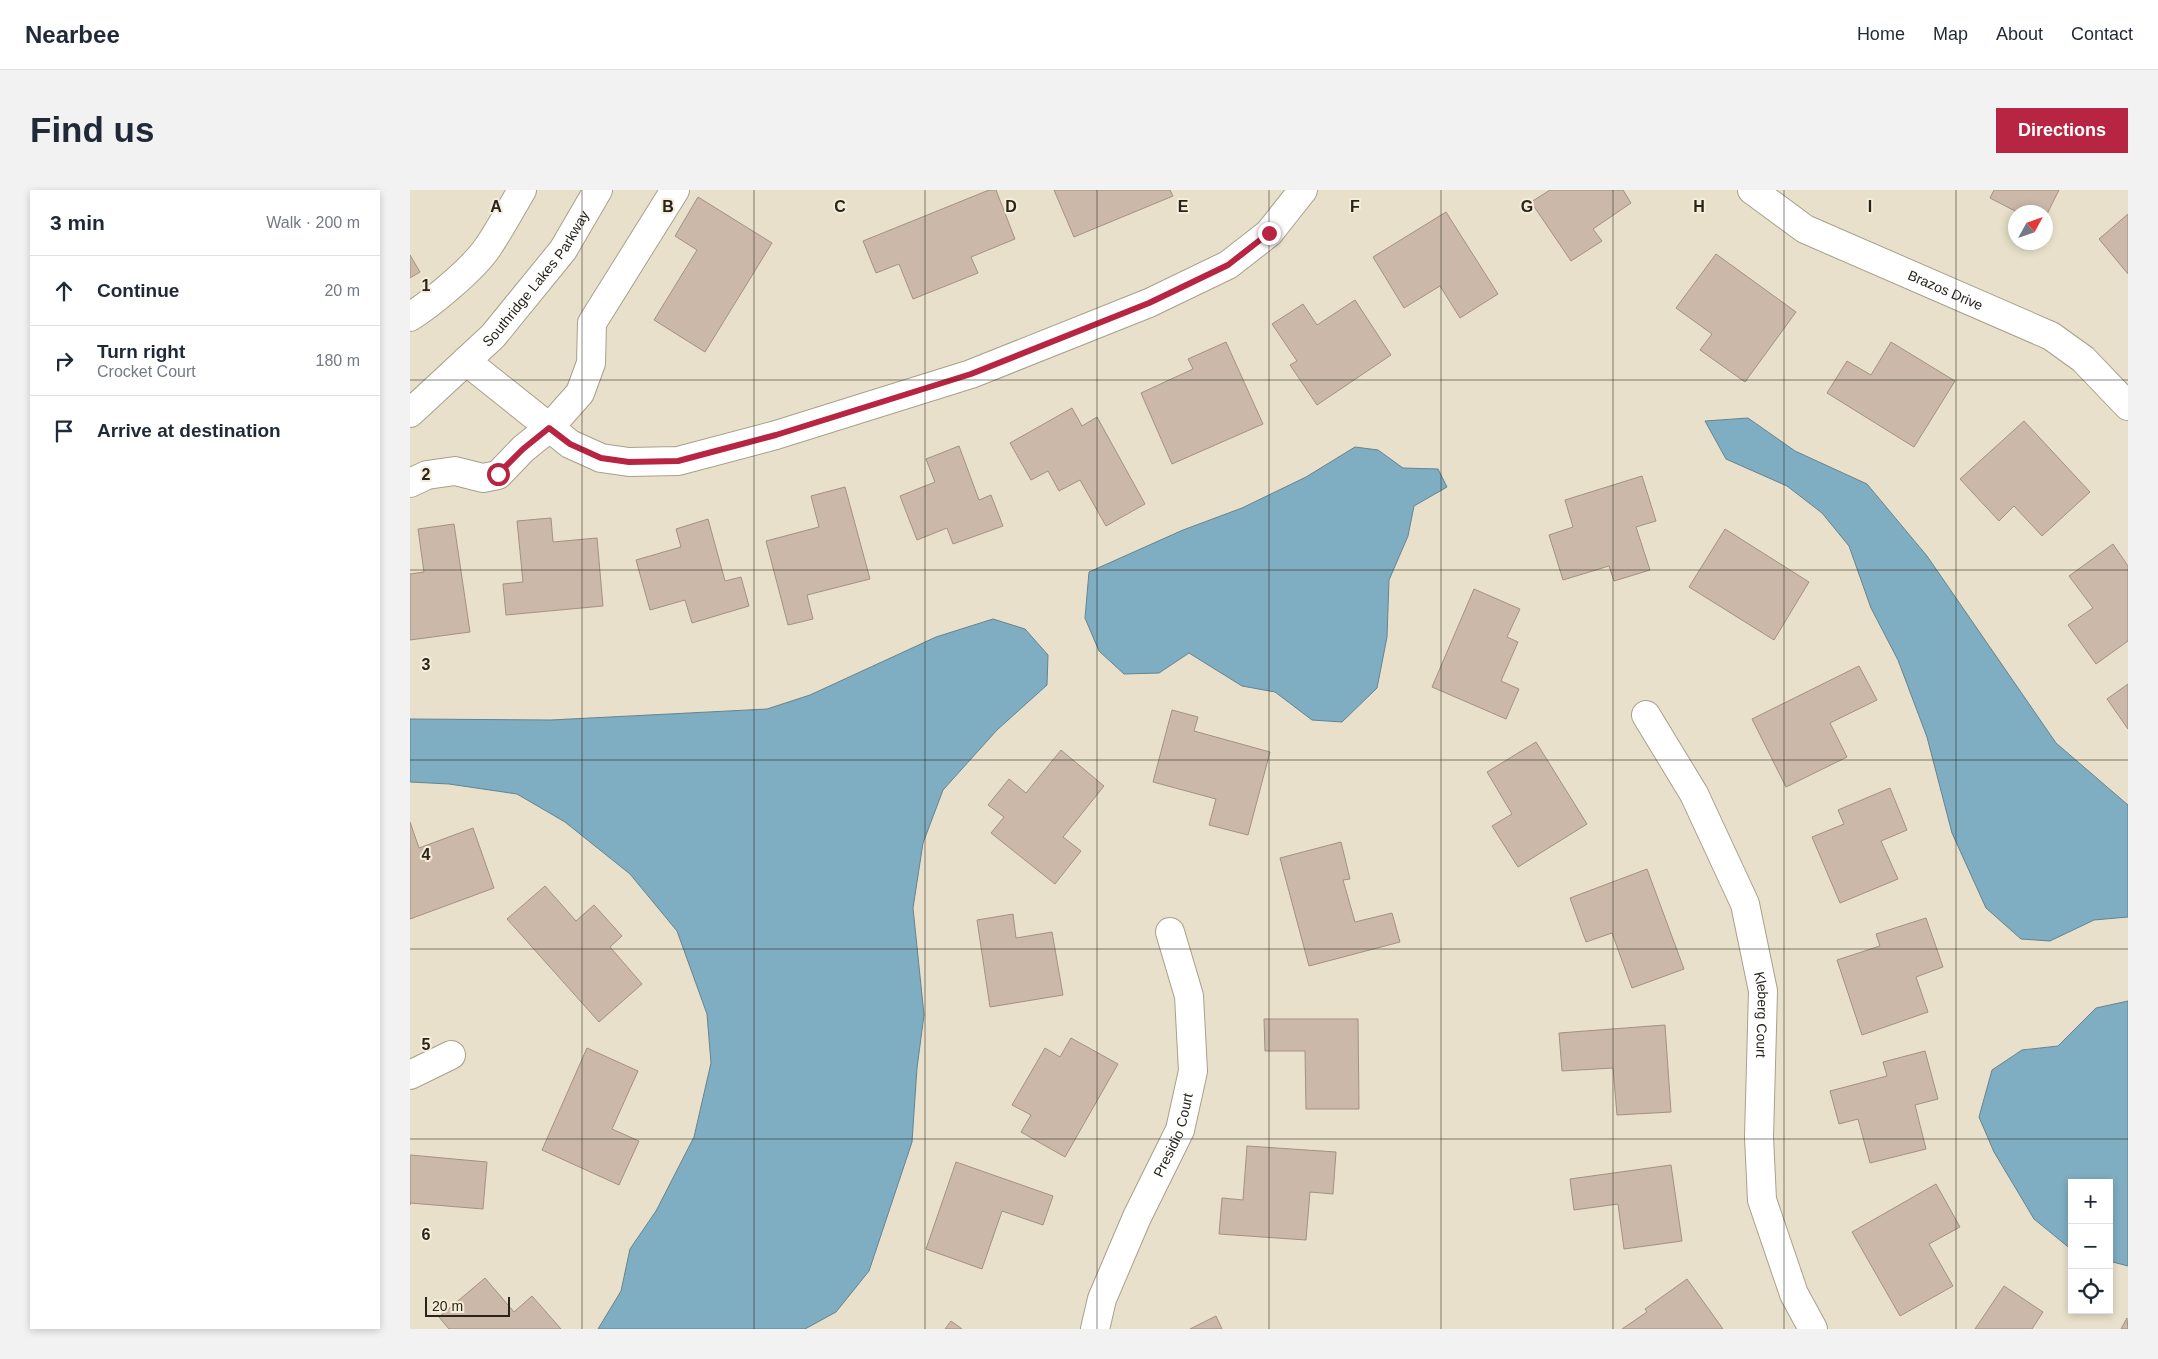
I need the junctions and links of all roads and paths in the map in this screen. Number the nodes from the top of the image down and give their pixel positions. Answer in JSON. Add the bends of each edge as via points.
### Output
{"nodes":[{"id":1,"x":522,"y":190,"type":"edge"},
{"id":2,"x":598,"y":190,"type":"edge"},
{"id":3,"x":675,"y":190,"type":"edge"},
{"id":4,"x":1303,"y":190,"type":"edge"},
{"id":5,"x":1752,"y":190,"type":"edge"},
{"id":6,"x":410,"y":317,"type":"edge"},
{"id":7,"x":466,"y":361,"type":"junction"},
{"id":8,"x":410,"y":387,"type":"edge"},
{"id":9,"x":2128,"y":406,"type":"edge"},
{"id":10,"x":410,"y":413,"type":"edge"},
{"id":11,"x":549,"y":428,"type":"junction"},
{"id":12,"x":410,"y":483,"type":"edge"},
{"id":13,"x":1646,"y":715,"type":"dead end"},
{"id":14,"x":1170,"y":932,"type":"dead end"},
{"id":15,"x":451,"y":1055,"type":"dead end"},
{"id":16,"x":410,"y":1075,"type":"edge"},
{"id":17,"x":1095,"y":1329,"type":"edge"},
{"id":18,"x":1813,"y":1329,"type":"edge"}],
"edges":[{"from":1,"to":6,"type":"street","via":[[487,248],[452,284]]},
{"from":2,"to":7,"type":"street","name":"Southridge Lakes Parkway","via":[[563,250],[493,336]]},
{"from":3,"to":11,"type":"street","via":[[592,323],[591,363],[580,393]]},
{"from":4,"to":11,"type":"street","via":[[1269,233],[1228,265],[1149,303],[971,374],[776,435],[678,461],[629,462],[601,458],[570,444]]},
{"from":5,"to":9,"type":"street","name":"Brazos Drive","via":[[1805,229],[2050,336],[2083,359]]},
{"from":7,"to":8,"type":"street","name":"Southridge Lakes Parkway"},
{"from":7,"to":10,"type":"street","name":"Southridge Lakes Parkway"},
{"from":7,"to":11,"type":"street"},
{"from":11,"to":12,"type":"street","via":[[498,474],[483,478],[455,471],[427,475]]},
{"from":13,"to":18,"type":"street","name":"Kleberg Court","via":[[1694,794],[1745,904],[1762,991],[1758,1137],[1762,1200],[1794,1294]]},
{"from":14,"to":17,"type":"street","name":"Presidio Court","via":[[1189,996],[1193,1071],[1180,1130],[1137,1216],[1102,1299]]},
{"from":15,"to":16,"type":"street"}]}
